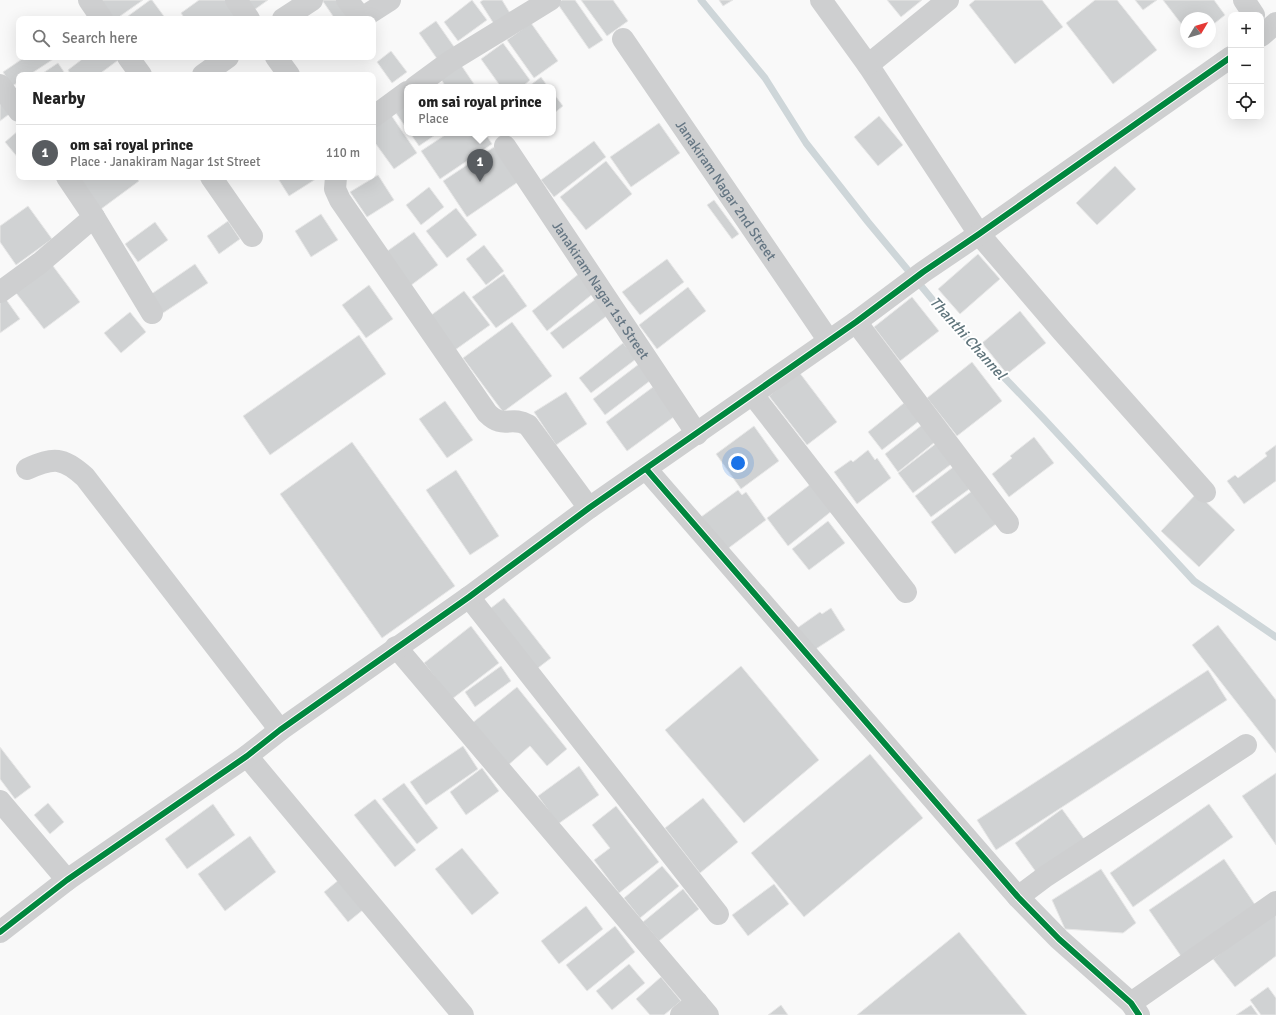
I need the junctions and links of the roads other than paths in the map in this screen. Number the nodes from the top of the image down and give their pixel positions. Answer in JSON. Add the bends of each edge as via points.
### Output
{"nodes":[{"id":1,"x":89,"y":0,"type":"edge"},
{"id":2,"x":236,"y":0,"type":"edge"},
{"id":3,"x":312,"y":0,"type":"edge"},
{"id":4,"x":347,"y":0,"type":"edge"},
{"id":5,"x":390,"y":0,"type":"edge"},
{"id":6,"x":550,"y":0,"type":"edge"},
{"id":7,"x":821,"y":0,"type":"edge"},
{"id":8,"x":948,"y":0,"type":"edge"},
{"id":9,"x":1244,"y":0,"type":"edge"},
{"id":10,"x":1252,"y":12,"type":"edge"},
{"id":11,"x":100,"y":16,"type":"edge"},
{"id":12,"x":247,"y":16,"type":"edge"},
{"id":13,"x":288,"y":16,"type":"edge"},
{"id":14,"x":623,"y":39,"type":"dead end"},
{"id":15,"x":1228,"y":59,"type":"edge"},
{"id":16,"x":130,"y":60,"type":"edge"},
{"id":17,"x":224,"y":60,"type":"edge"},
{"id":18,"x":278,"y":60,"type":"edge"},
{"id":19,"x":868,"y":65,"type":"junction"},
{"id":20,"x":139,"y":72,"type":"edge"},
{"id":21,"x":207,"y":72,"type":"edge"},
{"id":22,"x":287,"y":72,"type":"edge"},
{"id":23,"x":418,"y":84,"type":"edge"},
{"id":24,"x":0,"y":85,"type":"edge"},
{"id":25,"x":404,"y":94,"type":"edge"},
{"id":26,"x":16,"y":107,"type":"edge"},
{"id":27,"x":376,"y":115,"type":"edge"},
{"id":28,"x":505,"y":146,"type":"dead end"},
{"id":29,"x":69,"y":180,"type":"edge"},
{"id":30,"x":213,"y":180,"type":"edge"},
{"id":31,"x":336,"y":180,"type":"edge"},
{"id":32,"x":94,"y":217,"type":"junction"},
{"id":33,"x":979,"y":234,"type":"junction"},
{"id":34,"x":252,"y":236,"type":"dead end"},
{"id":35,"x":0,"y":292,"type":"edge"},
{"id":36,"x":152,"y":313,"type":"dead end"},
{"id":37,"x":856,"y":322,"type":"junction"},
{"id":38,"x":829,"y":341,"type":"junction"},
{"id":39,"x":753,"y":395,"type":"junction"},
{"id":40,"x":697,"y":434,"type":"junction"},
{"id":41,"x":27,"y":469,"type":"dead end"},
{"id":42,"x":647,"y":470,"type":"junction"},
{"id":43,"x":1205,"y":492,"type":"dead end"},
{"id":44,"x":589,"y":508,"type":"junction"},
{"id":45,"x":1008,"y":523,"type":"dead end"},
{"id":46,"x":906,"y":592,"type":"dead end"},
{"id":47,"x":468,"y":597,"type":"junction"},
{"id":48,"x":396,"y":647,"type":"junction"},
{"id":49,"x":280,"y":730,"type":"junction"},
{"id":50,"x":1246,"y":745,"type":"dead end"},
{"id":51,"x":247,"y":756,"type":"junction"},
{"id":52,"x":0,"y":801,"type":"edge"},
{"id":53,"x":67,"y":880,"type":"junction"},
{"id":54,"x":1018,"y":897,"type":"junction"},
{"id":55,"x":1276,"y":902,"type":"edge"},
{"id":56,"x":718,"y":914,"type":"dead end"},
{"id":57,"x":0,"y":932,"type":"edge"},
{"id":58,"x":1135,"y":1009,"type":"edge"},
{"id":59,"x":695,"y":1011,"type":"edge"},
{"id":60,"x":463,"y":1015,"type":"edge"}],
"edges":[{"from":1,"to":11,"type":"street"},
{"from":2,"to":12,"type":"street"},
{"from":3,"to":13,"type":"street"},
{"from":4,"to":5,"type":"street","via":[[359,14],[365,16]]},
{"from":6,"to":23,"type":"street"},
{"from":7,"to":19,"type":"street"},
{"from":8,"to":19,"type":"street"},
{"from":9,"to":10,"type":"street"},
{"from":14,"to":38,"type":"street","name":"Janakiram Nagar 2nd Street"},
{"from":15,"to":33,"type":"street"},
{"from":16,"to":20,"type":"street"},
{"from":17,"to":21,"type":"street"},
{"from":18,"to":22,"type":"street"},
{"from":19,"to":33,"type":"street"},
{"from":24,"to":26,"type":"street"},
{"from":25,"to":27,"type":"street"},
{"from":28,"to":40,"type":"street","name":"Janakiram Nagar 1st Street"},
{"from":29,"to":32,"type":"street"},
{"from":30,"to":34,"type":"street"},
{"from":31,"to":44,"type":"street","via":[[335,189],[340,200],[487,413],[495,421],[503,423],[515,420],[528,424]]},
{"from":32,"to":35,"type":"street","via":[[40,263]]},
{"from":32,"to":36,"type":"street"},
{"from":33,"to":37,"type":"street"},
{"from":33,"to":43,"type":"street"},
{"from":37,"to":38,"type":"street"},
{"from":37,"to":45,"type":"street"},
{"from":38,"to":39,"type":"street"},
{"from":39,"to":40,"type":"street"},
{"from":39,"to":46,"type":"street"},
{"from":40,"to":42,"type":"street"},
{"from":41,"to":49,"type":"street","via":[[45,461],[58,460],[71,465],[85,477]]},
{"from":42,"to":44,"type":"street"},
{"from":42,"to":54,"type":"street"},
{"from":44,"to":47,"type":"street"},
{"from":47,"to":48,"type":"street"},
{"from":47,"to":56,"type":"street"},
{"from":48,"to":49,"type":"street"},
{"from":48,"to":59,"type":"street"},
{"from":49,"to":51,"type":"street"},
{"from":50,"to":54,"type":"street"},
{"from":51,"to":53,"type":"street"},
{"from":51,"to":60,"type":"street"},
{"from":52,"to":53,"type":"street"},
{"from":53,"to":57,"type":"street"},
{"from":54,"to":58,"type":"street"},
{"from":55,"to":58,"type":"street"}]}
